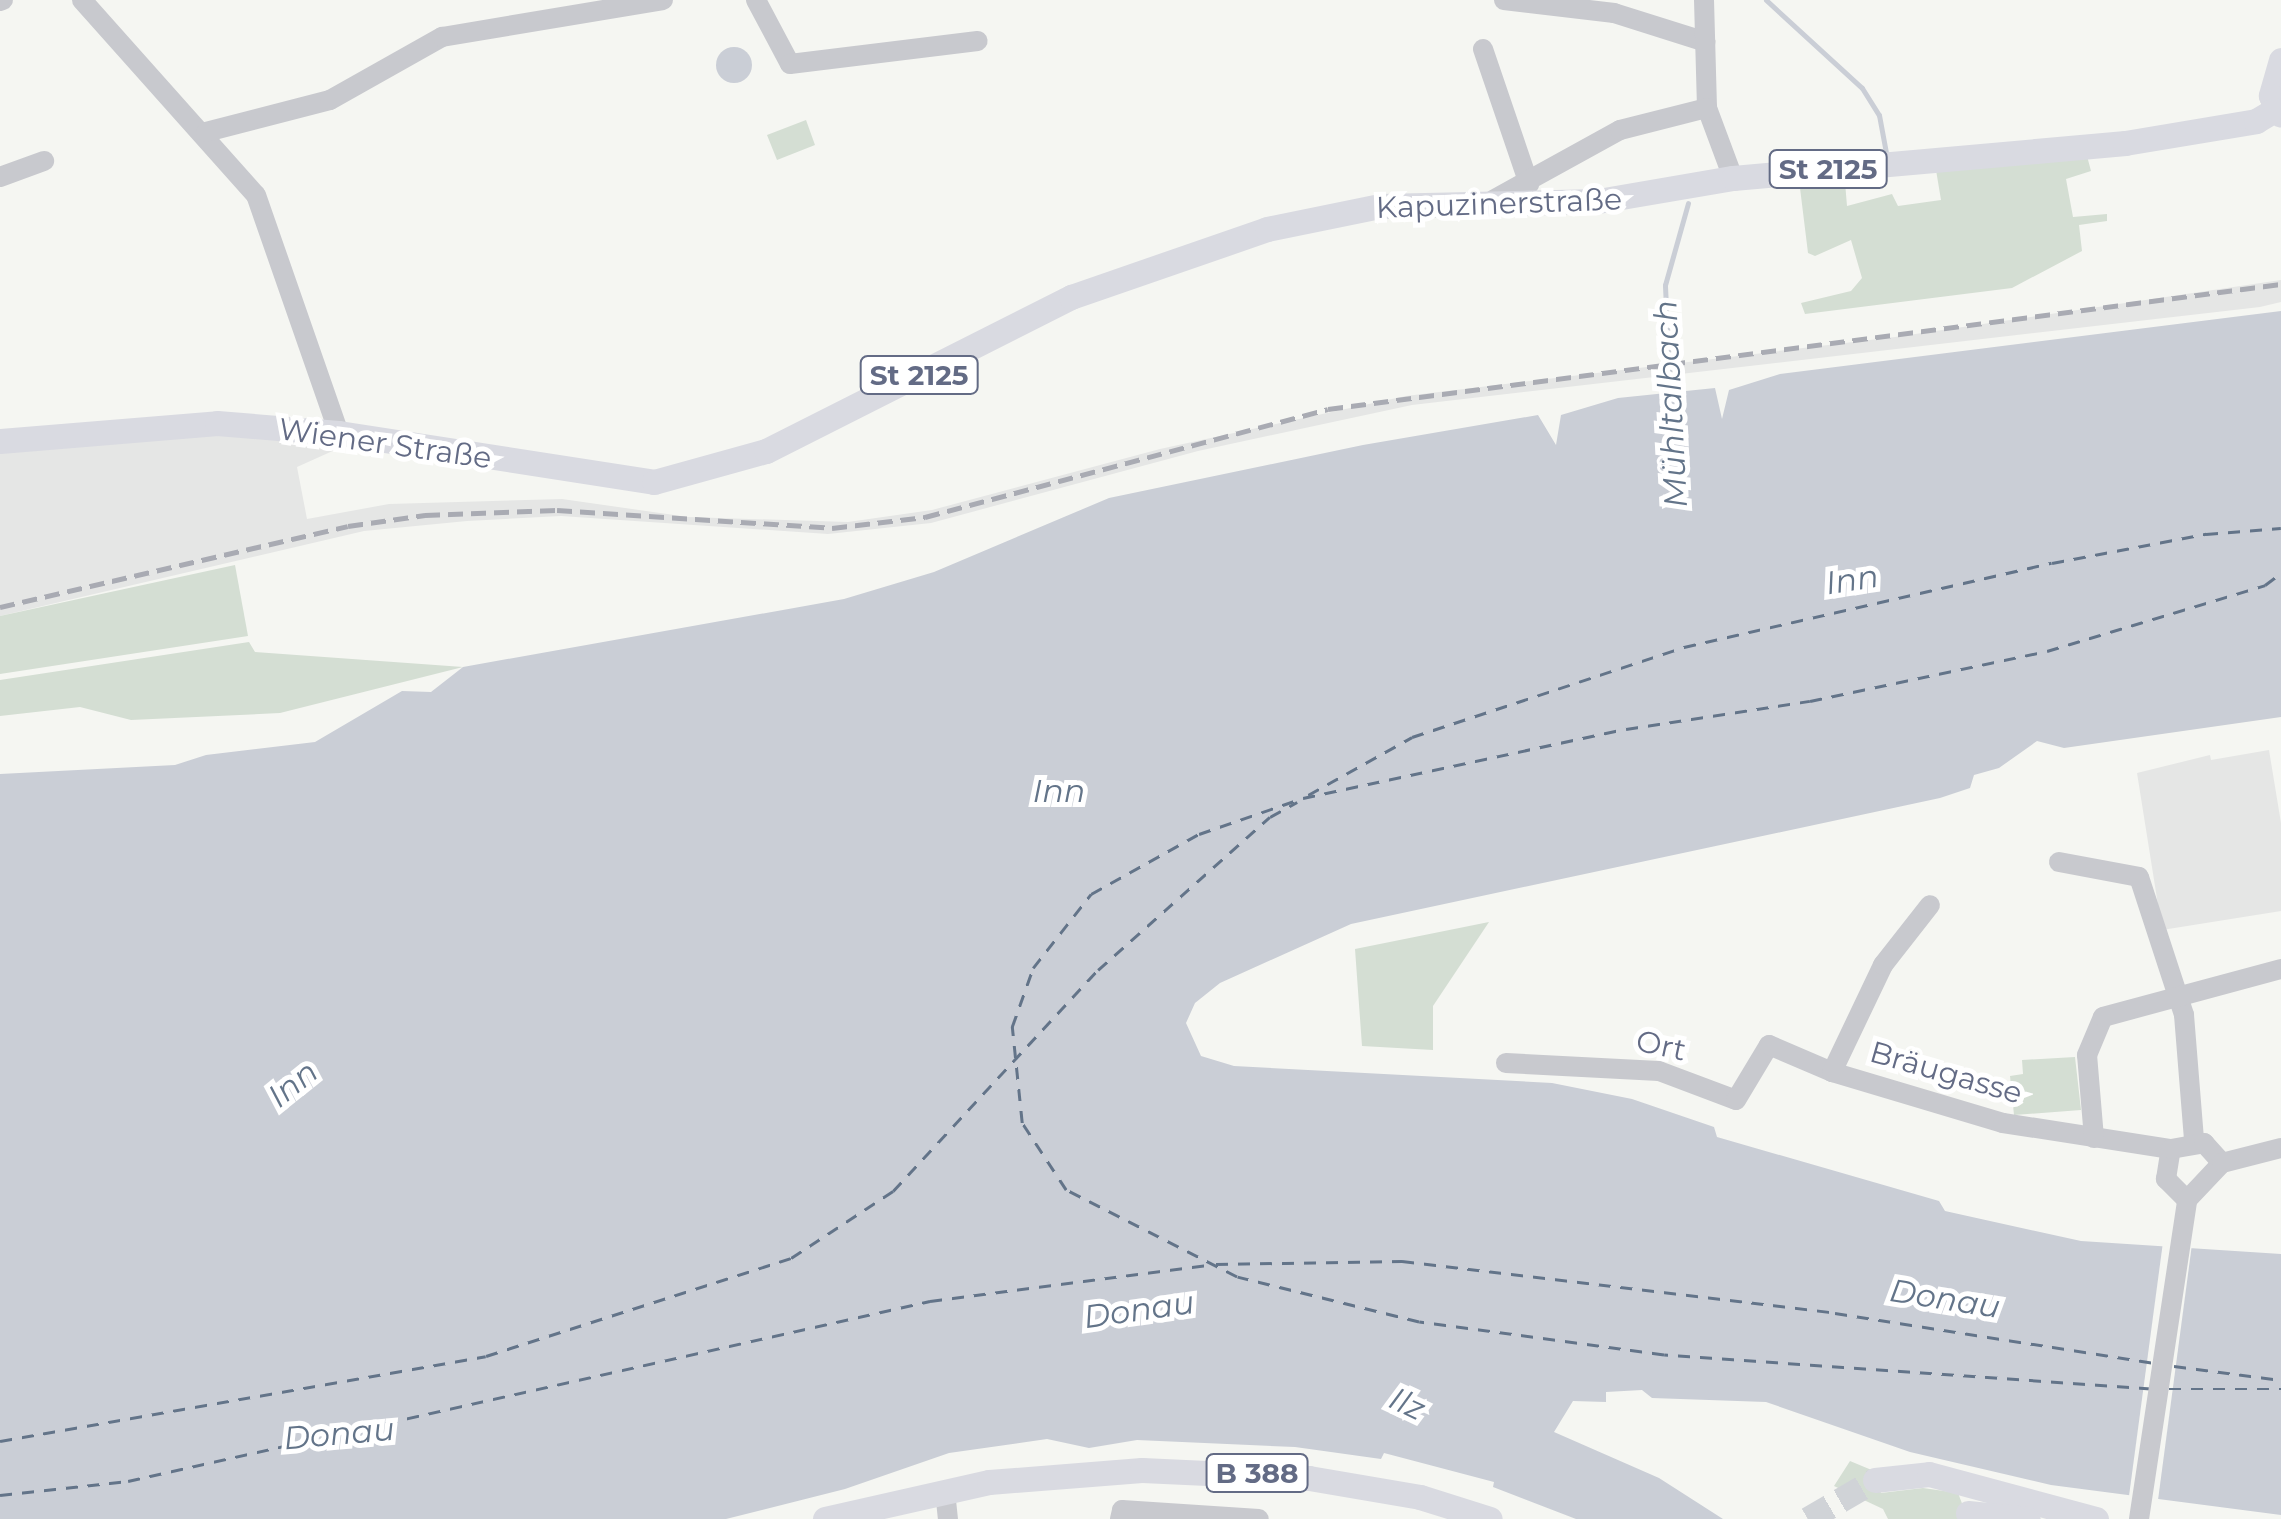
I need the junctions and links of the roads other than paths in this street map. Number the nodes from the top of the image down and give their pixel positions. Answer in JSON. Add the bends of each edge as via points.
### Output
{"nodes":[{"id":1,"x":82,"y":0,"type":"edge"},
{"id":2,"x":664,"y":0,"type":"edge"},
{"id":3,"x":756,"y":0,"type":"edge"},
{"id":4,"x":1504,"y":0,"type":"edge"},
{"id":5,"x":1704,"y":0,"type":"edge"},
{"id":6,"x":978,"y":42,"type":"dead end"},
{"id":7,"x":1706,"y":42,"type":"junction"},
{"id":8,"x":1484,"y":49,"type":"dead end"},
{"id":9,"x":2277,"y":70,"type":"edge"},
{"id":10,"x":1707,"y":108,"type":"junction"},
{"id":11,"x":2278,"y":113,"type":"edge"},
{"id":12,"x":206,"y":132,"type":"junction"},
{"id":13,"x":44,"y":161,"type":"dead end"},
{"id":14,"x":0,"y":177,"type":"edge"},
{"id":15,"x":1733,"y":178,"type":"junction"},
{"id":16,"x":1529,"y":184,"type":"junction"},
{"id":17,"x":1493,"y":200,"type":"junction"},
{"id":18,"x":339,"y":433,"type":"junction"},
{"id":19,"x":0,"y":441,"type":"edge"},
{"id":20,"x":766,"y":451,"type":"joint"},
{"id":21,"x":2059,"y":862,"type":"dead end"},
{"id":22,"x":1930,"y":905,"type":"dead end"},
{"id":23,"x":2281,"y":969,"type":"edge"},
{"id":24,"x":2178,"y":992,"type":"junction"},
{"id":25,"x":1769,"y":1045,"type":"joint"},
{"id":26,"x":1506,"y":1064,"type":"dead end"},
{"id":27,"x":1832,"y":1072,"type":"junction"},
{"id":28,"x":2094,"y":1138,"type":"junction"},
{"id":29,"x":2194,"y":1140,"type":"junction"},
{"id":30,"x":2281,"y":1148,"type":"edge"},
{"id":31,"x":2170,"y":1149,"type":"junction"},
{"id":32,"x":2222,"y":1163,"type":"junction"},
{"id":33,"x":2184,"y":1210,"type":"junction"},
{"id":34,"x":1876,"y":1480,"type":"tunnel mouth"},
{"id":35,"x":945,"y":1492,"type":"junction"},
{"id":36,"x":2141,"y":1509,"type":"edge"},
{"id":37,"x":1968,"y":1514,"type":"dead end"},
{"id":38,"x":825,"y":1519,"type":"edge"},
{"id":39,"x":948,"y":1519,"type":"edge"},
{"id":40,"x":1120,"y":1519,"type":"edge"},
{"id":41,"x":1260,"y":1519,"type":"edge"},
{"id":42,"x":1490,"y":1519,"type":"edge"},
{"id":43,"x":2028,"y":1519,"type":"edge"},
{"id":44,"x":2096,"y":1519,"type":"edge"}],
"edges":[{"from":1,"to":12,"type":"street"},
{"from":2,"to":12,"type":"street","via":[[442,38],[330,100]]},
{"from":3,"to":6,"type":"street","via":[[790,64]]},
{"from":4,"to":7,"type":"street","via":[[1614,12]]},
{"from":5,"to":7,"type":"street"},
{"from":7,"to":10,"type":"street"},
{"from":8,"to":16,"type":"street"},
{"from":9,"to":11,"type":"main road","number":"St 2125"},
{"from":10,"to":15,"type":"street"},
{"from":10,"to":16,"type":"street","via":[[1620,130]]},
{"from":11,"to":15,"type":"main road","name":"Kapuzinerstraße","number":"St 2125","via":[[2125,143]]},
{"from":12,"to":18,"type":"street","via":[[256,195]]},
{"from":13,"to":14,"type":"street"},
{"from":15,"to":17,"type":"main road","name":"Kapuzinerstraße","number":"St 2125","via":[[1628,199]]},
{"from":16,"to":17,"type":"street"},
{"from":17,"to":20,"type":"main road","name":"Kapuzinerstraße","number":"St 2125","via":[[1344,212],[1169,258],[1071,297]]},
{"from":18,"to":19,"type":"main road","name":"Wiener Straße","number":"St 2125","via":[[217,423]]},
{"from":18,"to":20,"type":"main road","name":"Wiener Straße","number":"St 2125","via":[[654,482]]},
{"from":21,"to":24,"type":"street","via":[[2139,877]]},
{"from":22,"to":27,"type":"street","via":[[1883,965]]},
{"from":23,"to":24,"type":"street"},
{"from":24,"to":28,"type":"street","via":[[2098,1022],[2087,1055]]},
{"from":24,"to":29,"type":"street"},
{"from":25,"to":26,"type":"street","name":"Ort","via":[[1736,1100],[1659,1071]]},
{"from":25,"to":27,"type":"street","name":"Bräugasse"},
{"from":27,"to":28,"type":"street","name":"Bräugasse","via":[[2002,1123]]},
{"from":28,"to":31,"type":"street","name":"Bräugasse"},
{"from":29,"to":31,"type":"street"},
{"from":29,"to":32,"type":"street"},
{"from":30,"to":32,"type":"street"},
{"from":31,"to":33,"type":"street","via":[[2166,1179]]},
{"from":32,"to":33,"type":"street"},
{"from":33,"to":36,"type":"street"},
{"from":34,"to":44,"type":"main road","via":[[1930,1474]]},
{"from":35,"to":38,"type":"main road","number":"B 388"},
{"from":35,"to":39,"type":"street"},
{"from":35,"to":42,"type":"main road","number":"B 388","via":[[1142,1470],[1309,1478],[1420,1497]]},
{"from":37,"to":43,"type":"main road"},
{"from":40,"to":41,"type":"street","via":[[1122,1510]]}]}
